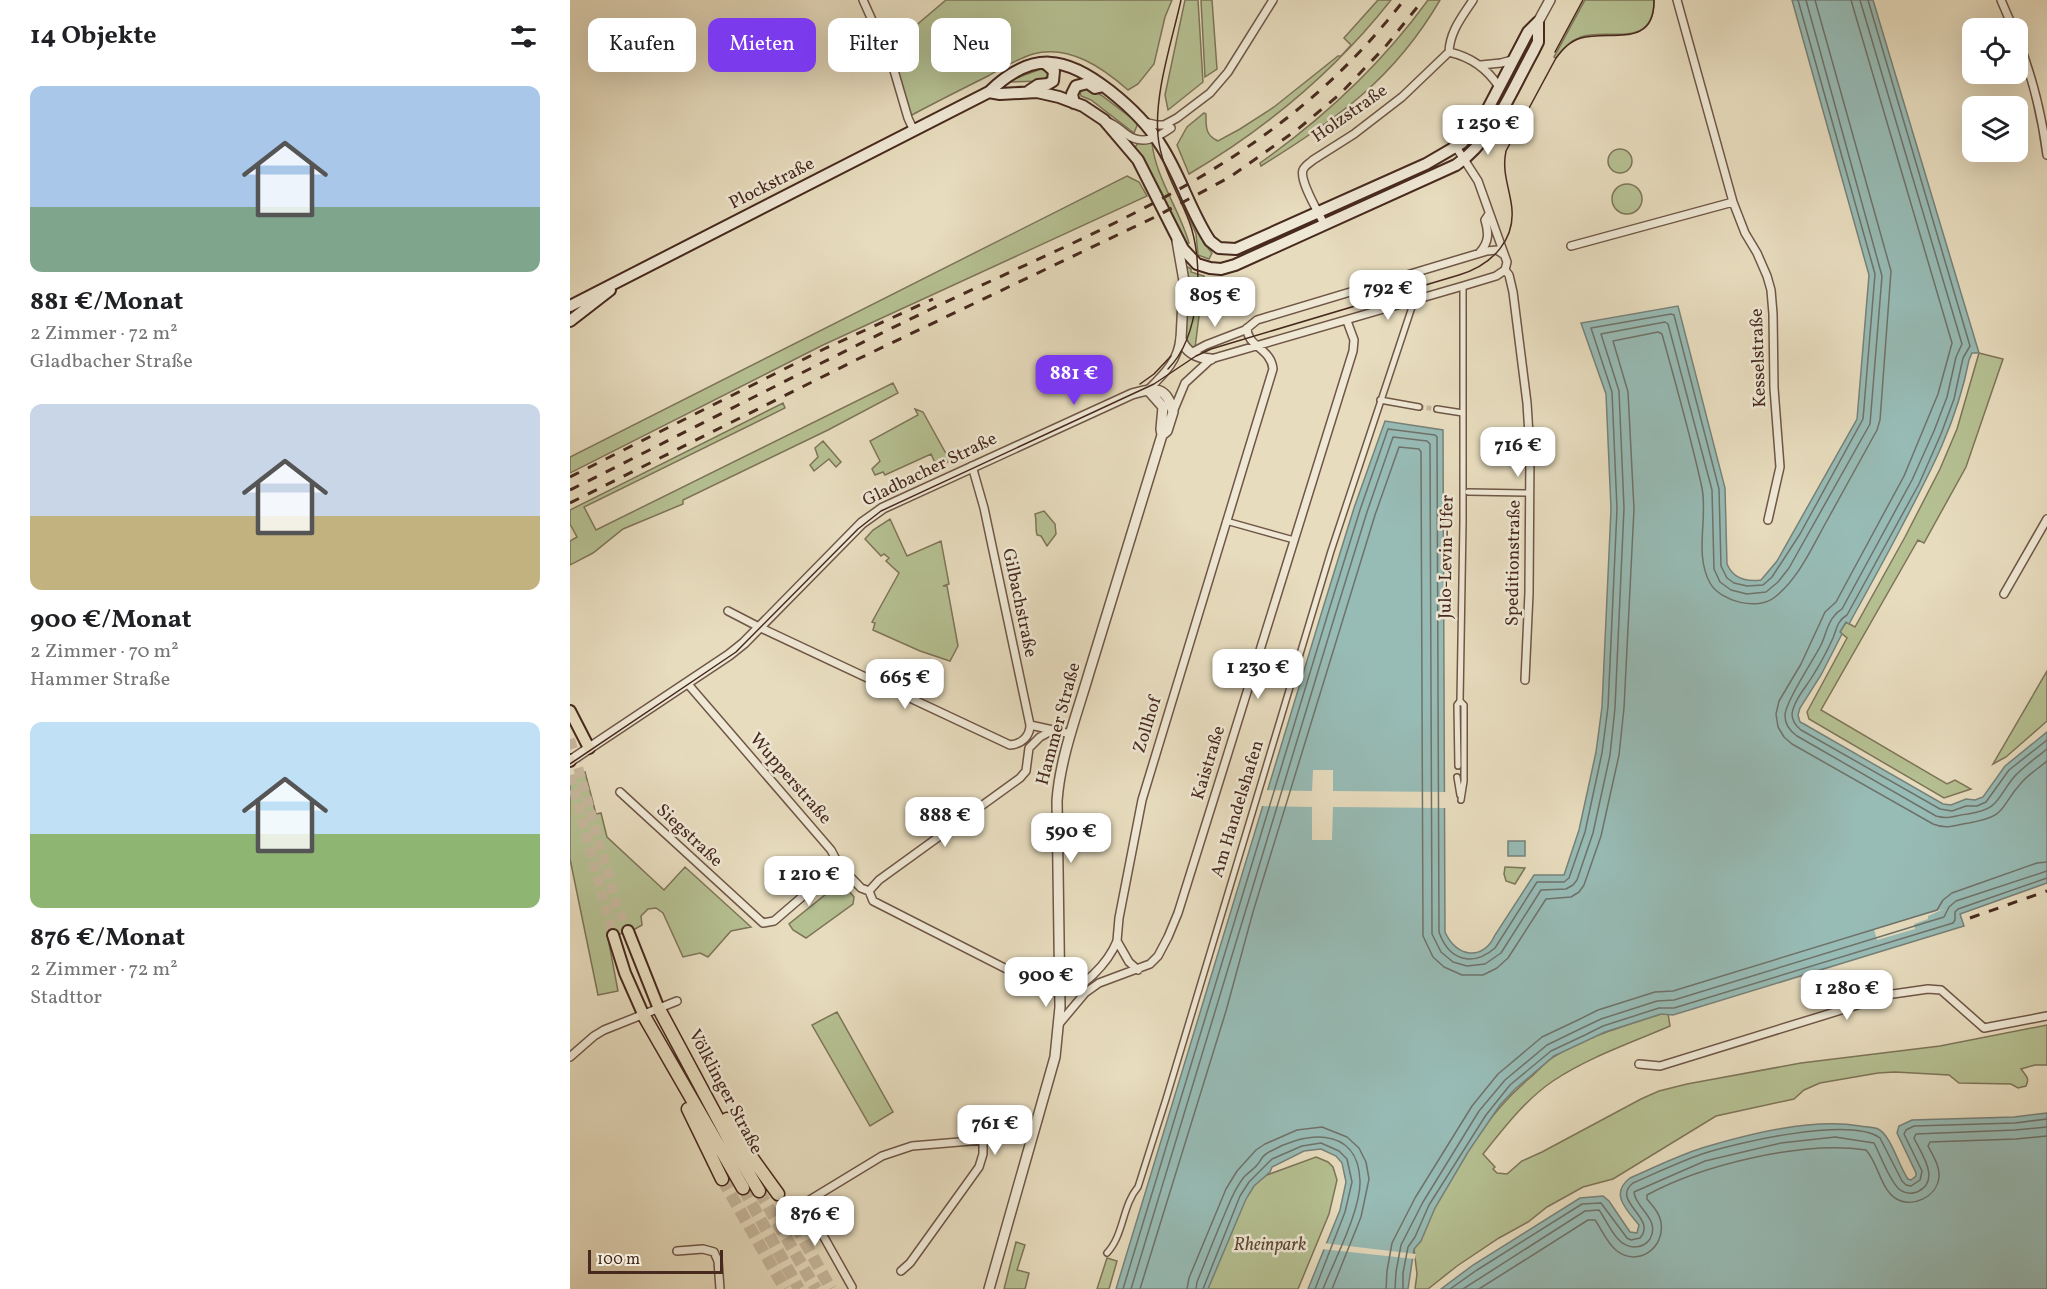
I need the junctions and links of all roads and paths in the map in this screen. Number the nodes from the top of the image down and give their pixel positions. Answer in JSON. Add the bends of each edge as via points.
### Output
{"nodes":[{"id":1,"x":863,"y":0,"type":"edge"},
{"id":2,"x":1273,"y":0,"type":"edge"},
{"id":3,"x":1473,"y":0,"type":"edge"},
{"id":4,"x":1550,"y":0,"type":"edge"},
{"id":5,"x":1677,"y":0,"type":"edge"},
{"id":6,"x":2001,"y":0,"type":"edge"},
{"id":7,"x":2009,"y":18,"type":"edge"},
{"id":8,"x":1538,"y":22,"type":"junction"},
{"id":9,"x":1449,"y":52,"type":"junction"},
{"id":10,"x":1512,"y":60,"type":"junction"},
{"id":11,"x":1044,"y":63,"type":"junction"},
{"id":12,"x":1481,"y":65,"type":"junction"},
{"id":13,"x":2028,"y":69,"type":"edge"},
{"id":14,"x":1103,"y":86,"type":"junction"},
{"id":15,"x":1499,"y":87,"type":"junction"},
{"id":16,"x":989,"y":92,"type":"junction"},
{"id":17,"x":1029,"y":92,"type":"junction"},
{"id":18,"x":1074,"y":103,"type":"junction"},
{"id":19,"x":1177,"y":118,"type":"junction"},
{"id":20,"x":1104,"y":120,"type":"junction"},
{"id":21,"x":1143,"y":121,"type":"junction"},
{"id":22,"x":1171,"y":128,"type":"junction"},
{"id":23,"x":914,"y":131,"type":"junction"},
{"id":24,"x":1156,"y":138,"type":"junction"},
{"id":25,"x":1456,"y":147,"type":"junction"},
{"id":26,"x":1166,"y":153,"type":"junction"},
{"id":27,"x":2047,"y":155,"type":"edge"},
{"id":28,"x":1465,"y":159,"type":"junction"},
{"id":29,"x":1733,"y":202,"type":"junction"},
{"id":30,"x":1318,"y":213,"type":"junction"},
{"id":31,"x":1489,"y":214,"type":"junction"},
{"id":32,"x":1324,"y":224,"type":"junction"},
{"id":33,"x":1176,"y":236,"type":"junction"},
{"id":34,"x":1571,"y":246,"type":"dead end"},
{"id":35,"x":1473,"y":256,"type":"junction"},
{"id":36,"x":1504,"y":256,"type":"junction"},
{"id":37,"x":1505,"y":270,"type":"junction"},
{"id":38,"x":618,"y":282,"type":"junction"},
{"id":39,"x":1463,"y":286,"type":"junction"},
{"id":40,"x":1414,"y":301,"type":"junction"},
{"id":41,"x":570,"y":306,"type":"edge"},
{"id":42,"x":573,"y":318,"type":"edge"},
{"id":43,"x":1347,"y":321,"type":"junction"},
{"id":44,"x":1247,"y":328,"type":"junction"},
{"id":45,"x":1180,"y":336,"type":"junction"},
{"id":46,"x":1258,"y":346,"type":"junction"},
{"id":47,"x":1191,"y":353,"type":"junction"},
{"id":48,"x":1211,"y":359,"type":"junction"},
{"id":49,"x":1148,"y":390,"type":"junction"},
{"id":50,"x":1380,"y":400,"type":"junction"},
{"id":51,"x":1419,"y":407,"type":"tunnel mouth"},
{"id":52,"x":1437,"y":409,"type":"tunnel mouth"},
{"id":53,"x":1173,"y":412,"type":"junction"},
{"id":54,"x":1463,"y":413,"type":"junction"},
{"id":55,"x":1162,"y":435,"type":"junction"},
{"id":56,"x":972,"y":466,"type":"junction"},
{"id":57,"x":1468,"y":492,"type":"dead end"},
{"id":58,"x":1530,"y":492,"type":"junction"},
{"id":59,"x":2047,"y":519,"type":"edge"},
{"id":60,"x":1768,"y":520,"type":"dead end"},
{"id":61,"x":1226,"y":521,"type":"junction"},
{"id":62,"x":1294,"y":540,"type":"junction"},
{"id":63,"x":2004,"y":594,"type":"dead end"},
{"id":64,"x":728,"y":611,"type":"dead end"},
{"id":65,"x":759,"y":627,"type":"junction"},
{"id":66,"x":1525,"y":680,"type":"dead end"},
{"id":67,"x":687,"y":683,"type":"junction"},
{"id":68,"x":1460,"y":701,"type":"junction"},
{"id":69,"x":570,"y":711,"type":"edge"},
{"id":70,"x":1030,"y":725,"type":"junction"},
{"id":71,"x":1053,"y":730,"type":"junction"},
{"id":72,"x":1071,"y":734,"type":"junction"},
{"id":73,"x":589,"y":748,"type":"junction"},
{"id":74,"x":570,"y":761,"type":"edge"},
{"id":75,"x":1458,"y":766,"type":"dead end"},
{"id":76,"x":1457,"y":777,"type":"dead end"},
{"id":77,"x":620,"y":792,"type":"dead end"},
{"id":78,"x":839,"y":865,"type":"junction"},
{"id":79,"x":869,"y":891,"type":"junction"},
{"id":80,"x":628,"y":931,"type":"tunnel mouth"},
{"id":81,"x":614,"y":935,"type":"tunnel mouth"},
{"id":82,"x":1117,"y":941,"type":"junction"},
{"id":83,"x":1138,"y":970,"type":"junction"},
{"id":84,"x":1059,"y":993,"type":"junction"},
{"id":85,"x":677,"y":1001,"type":"dead end"},
{"id":86,"x":659,"y":1009,"type":"junction"},
{"id":87,"x":644,"y":1016,"type":"junction"},
{"id":88,"x":2047,"y":1016,"type":"edge"},
{"id":89,"x":1059,"y":1024,"type":"junction"},
{"id":90,"x":570,"y":1057,"type":"edge"},
{"id":91,"x":1639,"y":1064,"type":"dead end"},
{"id":92,"x":705,"y":1093,"type":"junction"},
{"id":93,"x":690,"y":1096,"type":"junction"},
{"id":94,"x":1031,"y":1136,"type":"junction"},
{"id":95,"x":983,"y":1140,"type":"junction"},
{"id":96,"x":722,"y":1179,"type":"tunnel mouth"},
{"id":97,"x":743,"y":1188,"type":"tunnel mouth"},
{"id":98,"x":759,"y":1191,"type":"tunnel mouth"},
{"id":99,"x":778,"y":1194,"type":"tunnel mouth"},
{"id":100,"x":677,"y":1251,"type":"dead end"},
{"id":101,"x":1107,"y":1253,"type":"dead end"},
{"id":102,"x":901,"y":1271,"type":"dead end"},
{"id":103,"x":852,"y":1288,"type":"edge"},
{"id":104,"x":720,"y":1289,"type":"edge"},
{"id":105,"x":989,"y":1289,"type":"edge"}],
"edges":[{"from":1,"to":23,"type":"street","via":[[893,67]]},
{"from":2,"to":19,"type":"street","via":[[1216,87]]},
{"from":3,"to":9,"type":"street","name":"Holzstraße","via":[[1453,32]]},
{"from":4,"to":8,"type":"street"},
{"from":5,"to":29,"type":"street","name":"Kesselstraße"},
{"from":6,"to":7,"type":"street"},
{"from":8,"to":10,"type":"main road"},
{"from":8,"to":28,"type":"main road","via":[[1538,42],[1533,52],[1488,132]]},
{"from":9,"to":12,"type":"street"},
{"from":9,"to":30,"type":"street","name":"Holzstraße","via":[[1402,98],[1306,165],[1302,177]]},
{"from":10,"to":12,"type":"street"},
{"from":10,"to":15,"type":"main road"},
{"from":11,"to":14,"type":"main road","name":"Plockstraße","via":[[1069,65]]},
{"from":11,"to":16,"type":"main road","name":"Plockstraße","via":[[1002,79]]},
{"from":11,"to":17,"type":"main road","name":"Plockstraße","via":[[1054,70],[1053,81]]},
{"from":12,"to":15,"type":"street"},
{"from":13,"to":27,"type":"street"},
{"from":14,"to":18,"type":"main road","via":[[1076,86],[1072,94]]},
{"from":14,"to":21,"type":"main road","name":"Plockstraße"},
{"from":15,"to":25,"type":"main road","via":[[1478,126]]},
{"from":16,"to":17,"type":"main road","name":"Plockstraße"},
{"from":16,"to":23,"type":"main road","name":"Plockstraße"},
{"from":17,"to":18,"type":"main road","name":"Plockstraße"},
{"from":18,"to":20,"type":"main road","name":"Plockstraße"},
{"from":19,"to":21,"type":"street","via":[[1160,125]]},
{"from":19,"to":22,"type":"street"},
{"from":20,"to":24,"type":"street","via":[[1136,138]]},
{"from":20,"to":33,"type":"main road","name":"Plockstraße","via":[[1138,160]]},
{"from":21,"to":24,"type":"main road","name":"Plockstraße"},
{"from":22,"to":24,"type":"street"},
{"from":22,"to":26,"type":"street"},
{"from":23,"to":38,"type":"main road","name":"Plockstraße"},
{"from":24,"to":26,"type":"main road","name":"Plockstraße"},
{"from":25,"to":28,"type":"street","name":"Speditionstraße"},
{"from":25,"to":30,"type":"main road"},
{"from":26,"to":30,"type":"main road","name":"Plockstraße","via":[[1208,238],[1219,248],[1236,249]]},
{"from":28,"to":31,"type":"street","name":"Speditionstraße","via":[[1478,181]]},
{"from":28,"to":32,"type":"main road"},
{"from":29,"to":34,"type":"street"},
{"from":29,"to":60,"type":"street","name":"Kesselstraße","via":[[1767,276],[1773,314],[1780,467]]},
{"from":30,"to":32,"type":"street","name":"Holzstraße"},
{"from":31,"to":35,"type":"street","via":[[1485,220],[1488,241]]},
{"from":31,"to":36,"type":"street","name":"Speditionstraße"},
{"from":32,"to":33,"type":"main road","via":[[1221,269],[1197,264]]},
{"from":33,"to":45,"type":"street","name":"Plockstraße","via":[[1184,281]]},
{"from":35,"to":36,"type":"street","via":[[1497,250]]},
{"from":35,"to":44,"type":"street","via":[[1257,320]]},
{"from":36,"to":37,"type":"street","name":"Speditionstraße"},
{"from":37,"to":39,"type":"street"},
{"from":37,"to":58,"type":"street","name":"Speditionstraße","via":[[1513,292],[1527,403]]},
{"from":38,"to":41,"type":"main road","name":"Plockstraße"},
{"from":38,"to":42,"type":"main road"},
{"from":39,"to":40,"type":"street"},
{"from":39,"to":54,"type":"street","name":"Julo-Levin-Ufer"},
{"from":40,"to":43,"type":"street"},
{"from":40,"to":50,"type":"street","name":"Am Handelshafen"},
{"from":43,"to":46,"type":"street"},
{"from":43,"to":62,"type":"street","name":"Kaistraße","via":[[1354,340],[1353,351]]},
{"from":44,"to":46,"type":"street","via":[[1249,338]]},
{"from":44,"to":47,"type":"street"},
{"from":45,"to":47,"type":"street"},
{"from":45,"to":49,"type":"street","via":[[1179,351],[1172,365]]},
{"from":46,"to":48,"type":"street"},
{"from":46,"to":61,"type":"street","name":"Zollhof","via":[[1270,358],[1273,369]]},
{"from":47,"to":48,"type":"street"},
{"from":48,"to":53,"type":"street","via":[[1185,383]]},
{"from":49,"to":53,"type":"street","via":[[1162,392]]},
{"from":49,"to":55,"type":"street","name":"Hammer Straße","via":[[1162,407]]},
{"from":49,"to":56,"type":"street","name":"Gladbacher Straße"},
{"from":50,"to":51,"type":"street"},
{"from":50,"to":101,"type":"street","name":"Am Handelshafen","via":[[1138,1187],[1131,1194],[1114,1246]]},
{"from":52,"to":54,"type":"street"},
{"from":53,"to":55,"type":"street","name":"Hammer Straße"},
{"from":54,"to":68,"type":"street","name":"Julo-Levin-Ufer"},
{"from":55,"to":72,"type":"street","name":"Hammer Straße"},
{"from":56,"to":65,"type":"street","name":"Gladbacher Straße","via":[[873,514]]},
{"from":56,"to":70,"type":"street","name":"Gilbachstraße"},
{"from":57,"to":58,"type":"street"},
{"from":58,"to":66,"type":"street","name":"Speditionstraße"},
{"from":59,"to":63,"type":"street"},
{"from":61,"to":62,"type":"street"},
{"from":61,"to":82,"type":"street","name":"Zollhof","via":[[1142,800]]},
{"from":62,"to":83,"type":"street","name":"Kaistraße","via":[[1178,913],[1158,956]]},
{"from":64,"to":65,"type":"street"},
{"from":65,"to":67,"type":"street","name":"Gladbacher Straße","via":[[729,655]]},
{"from":65,"to":70,"type":"street","via":[[1010,745],[1024,740]]},
{"from":67,"to":73,"type":"street","name":"Gladbacher Straße"},
{"from":67,"to":78,"type":"street","name":"Wupperstraße","via":[[831,850]]},
{"from":68,"to":75,"type":"street","name":"Julo-Levin-Ufer"},
{"from":68,"to":76,"type":"street","name":"Julo-Levin-Ufer","via":[[1464,705],[1461,800]]},
{"from":69,"to":73,"type":"main road"},
{"from":70,"to":71,"type":"street"},
{"from":71,"to":72,"type":"street"},
{"from":71,"to":79,"type":"street","via":[[1029,747],[1026,771],[1020,778],[879,879]]},
{"from":72,"to":84,"type":"street","name":"Hammer Straße","via":[[1057,801]]},
{"from":73,"to":74,"type":"street","name":"Gladbacher Straße"},
{"from":77,"to":78,"type":"street","name":"Siegstraße","via":[[760,922],[774,921]]},
{"from":78,"to":79,"type":"street","name":"Wupperstraße"},
{"from":79,"to":84,"type":"street","name":"Wupperstraße","via":[[876,902]]},
{"from":80,"to":86,"type":"main road","name":"Völklinger Straße"},
{"from":81,"to":87,"type":"main road","name":"Völklinger Straße"},
{"from":82,"to":83,"type":"street"},
{"from":82,"to":84,"type":"street","name":"Zollhof","via":[[1099,970],[1074,988]]},
{"from":83,"to":89,"type":"street","name":"Kaistraße","via":[[1099,983],[1085,993]]},
{"from":84,"to":89,"type":"street","name":"Hammer Straße"},
{"from":85,"to":86,"type":"street"},
{"from":86,"to":87,"type":"street"},
{"from":86,"to":92,"type":"highway","name":"Völklinger Straße"},
{"from":87,"to":90,"type":"street","via":[[604,1030]]},
{"from":87,"to":93,"type":"highway","name":"Völklinger Straße"},
{"from":88,"to":91,"type":"street","via":[[1984,1028],[1941,990],[1928,989],[1893,994],[1660,1066]]},
{"from":89,"to":94,"type":"street","name":"Hammer Straße","via":[[1055,1057]]},
{"from":92,"to":98,"type":"highway","name":"Völklinger Straße"},
{"from":92,"to":99,"type":"highway","via":[[718,1103]]},
{"from":93,"to":96,"type":"highway","via":[[687,1108]]},
{"from":93,"to":97,"type":"highway","name":"Völklinger Straße"},
{"from":94,"to":95,"type":"street"},
{"from":94,"to":105,"type":"street","name":"Hammer Straße"},
{"from":95,"to":102,"type":"street","via":[[979,1167]]},
{"from":95,"to":103,"type":"street","via":[[896,1150],[808,1201],[807,1207]]},
{"from":100,"to":104,"type":"street","via":[[714,1252]]}]}
